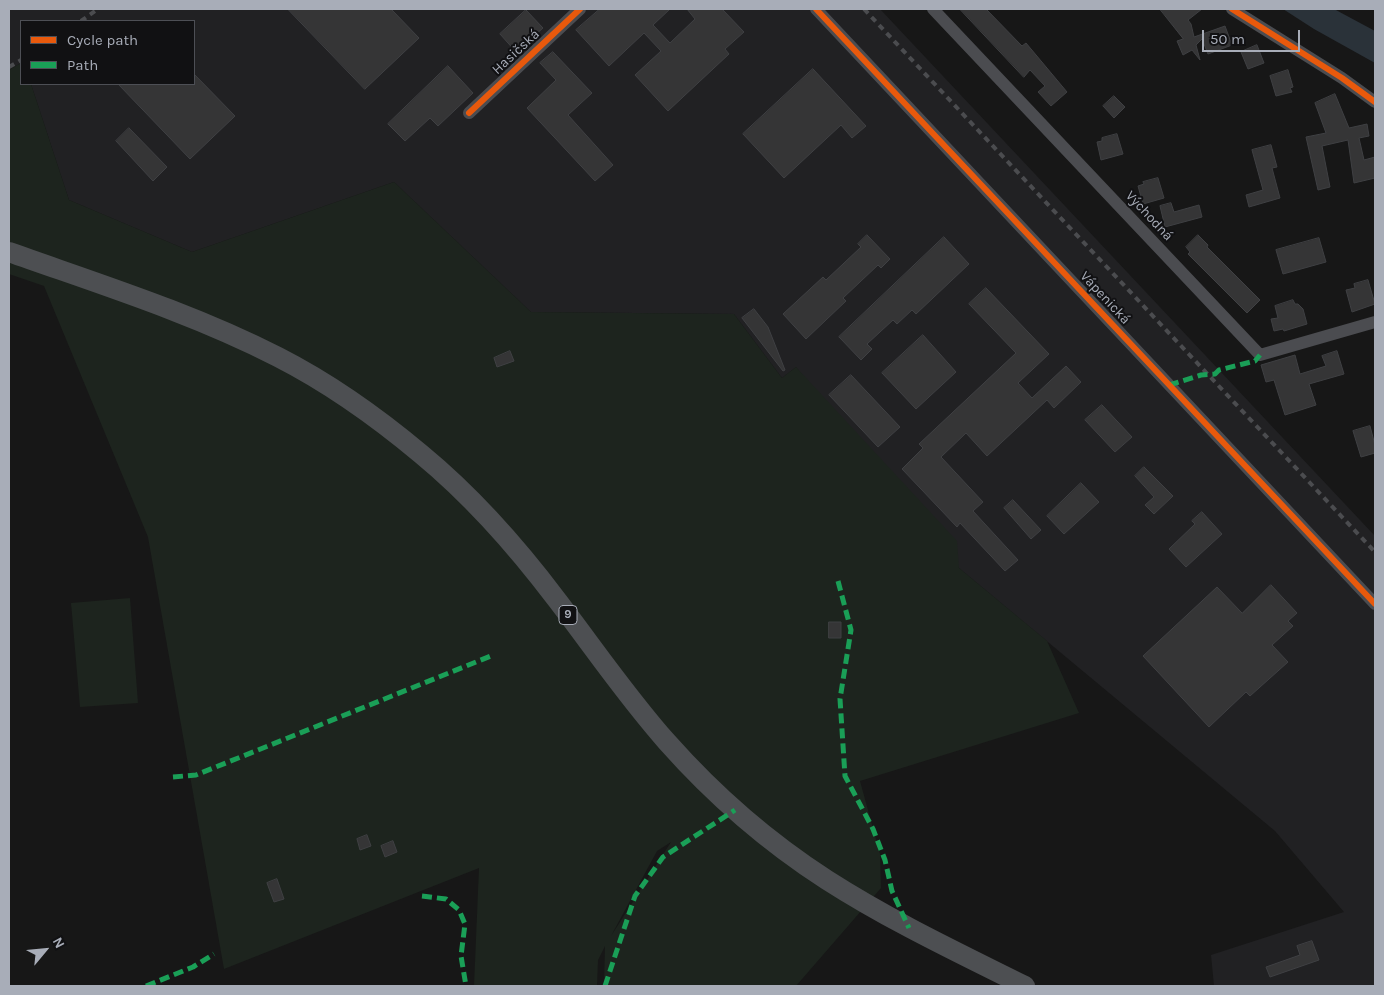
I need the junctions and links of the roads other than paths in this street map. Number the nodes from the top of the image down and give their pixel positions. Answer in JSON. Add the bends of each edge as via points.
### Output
{"nodes":[{"id":1,"x":580,"y":9,"type":"edge"},
{"id":2,"x":816,"y":9,"type":"edge"},
{"id":3,"x":933,"y":9,"type":"edge"},
{"id":4,"x":1232,"y":9,"type":"edge"},
{"id":5,"x":1375,"y":102,"type":"edge"},
{"id":6,"x":469,"y":113,"type":"dead end"},
{"id":7,"x":18,"y":255,"type":"edge"},
{"id":8,"x":1375,"y":322,"type":"edge"},
{"id":9,"x":1375,"y":604,"type":"edge"},
{"id":10,"x":1026,"y":986,"type":"edge"}],
"edges":[{"from":1,"to":6,"type":"street","name":"Hasičská"},
{"from":2,"to":9,"type":"street","name":"Vápenická"},
{"from":3,"to":8,"type":"street","name":"Východná","via":[[1260,356]]},
{"from":4,"to":5,"type":"street"},
{"from":7,"to":10,"type":"main road","number":"9","via":[[225,331],[280,358],[360,407],[451,480],[510,542],[555,596],[643,714],[696,773],[735,810],[792,856],[842,889],[909,928]]}]}
